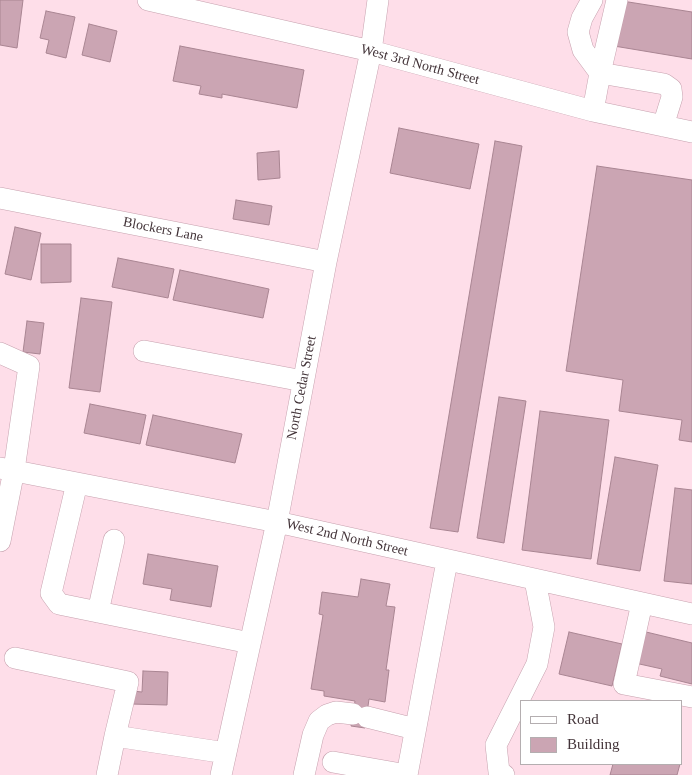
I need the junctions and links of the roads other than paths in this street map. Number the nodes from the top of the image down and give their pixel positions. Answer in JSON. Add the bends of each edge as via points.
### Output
{"nodes":[{"id":1,"x":148,"y":0,"type":"edge"},
{"id":2,"x":378,"y":0,"type":"edge"},
{"id":3,"x":592,"y":0,"type":"edge"},
{"id":4,"x":617,"y":0,"type":"edge"},
{"id":5,"x":371,"y":51,"type":"junction"},
{"id":6,"x":600,"y":73,"type":"junction"},
{"id":7,"x":593,"y":111,"type":"junction"},
{"id":8,"x":664,"y":126,"type":"junction"},
{"id":9,"x":692,"y":132,"type":"edge"},
{"id":10,"x":0,"y":198,"type":"edge"},
{"id":11,"x":326,"y":262,"type":"junction"},
{"id":12,"x":144,"y":351,"type":"dead end"},
{"id":13,"x":0,"y":353,"type":"edge"},
{"id":14,"x":303,"y":381,"type":"junction"},
{"id":15,"x":7,"y":469,"type":"edge"},
{"id":16,"x":77,"y":483,"type":"junction"},
{"id":17,"x":277,"y":522,"type":"junction"},
{"id":18,"x":114,"y":540,"type":"dead end"},
{"id":19,"x":0,"y":541,"type":"edge"},
{"id":20,"x":447,"y":561,"type":"junction"},
{"id":21,"x":535,"y":580,"type":"junction"},
{"id":22,"x":642,"y":603,"type":"junction"},
{"id":23,"x":98,"y":612,"type":"junction"},
{"id":24,"x":692,"y":614,"type":"edge"},
{"id":25,"x":250,"y":643,"type":"junction"},
{"id":26,"x":15,"y":658,"type":"dead end"},
{"id":27,"x":692,"y":697,"type":"edge"},
{"id":28,"x":522,"y":700,"type":"edge"},
{"id":29,"x":520,"y":706,"type":"edge"},
{"id":30,"x":515,"y":718,"type":"edge"},
{"id":31,"x":415,"y":729,"type":"junction"},
{"id":32,"x":115,"y":736,"type":"junction"},
{"id":33,"x":226,"y":754,"type":"junction"},
{"id":34,"x":333,"y":762,"type":"dead end"},
{"id":35,"x":107,"y":775,"type":"edge"},
{"id":36,"x":221,"y":775,"type":"edge"},
{"id":37,"x":304,"y":775,"type":"edge"},
{"id":38,"x":406,"y":775,"type":"edge"},
{"id":39,"x":504,"y":775,"type":"edge"}],
"edges":[{"from":1,"to":5,"type":"street","name":"West 3rd North Street"},
{"from":2,"to":5,"type":"street","name":"North Cedar Street"},
{"from":3,"to":6,"type":"street","via":[[578,32],[583,50]]},
{"from":4,"to":6,"type":"street"},
{"from":5,"to":7,"type":"street","name":"West 3rd North Street"},
{"from":5,"to":11,"type":"street","name":"North Cedar Street"},
{"from":6,"to":7,"type":"street"},
{"from":6,"to":8,"type":"street","via":[[664,84],[671,89]]},
{"from":7,"to":8,"type":"street","name":"West 3rd North Street"},
{"from":8,"to":9,"type":"street","name":"West 3rd North Street"},
{"from":10,"to":11,"type":"street","name":"Blockers Lane"},
{"from":11,"to":14,"type":"street","name":"North Cedar Street"},
{"from":12,"to":14,"type":"street"},
{"from":13,"to":15,"type":"street","via":[[29,366]]},
{"from":14,"to":17,"type":"street","name":"North Cedar Street"},
{"from":15,"to":16,"type":"street","name":"West 2nd North Street"},
{"from":15,"to":19,"type":"street"},
{"from":16,"to":17,"type":"street","name":"West 2nd North Street"},
{"from":16,"to":23,"type":"street","via":[[51,593],[59,604]]},
{"from":17,"to":20,"type":"street","name":"West 2nd North Street"},
{"from":17,"to":25,"type":"street","name":"North Cedar Street"},
{"from":18,"to":23,"type":"street"},
{"from":20,"to":21,"type":"street","name":"West 2nd North Street"},
{"from":20,"to":31,"type":"street"},
{"from":21,"to":22,"type":"street","name":"West 2nd North Street"},
{"from":21,"to":28,"type":"street","via":[[544,627],[537,664]]},
{"from":22,"to":24,"type":"street","name":"West 2nd North Street"},
{"from":22,"to":27,"type":"street","via":[[624,684]]},
{"from":23,"to":25,"type":"street"},
{"from":25,"to":33,"type":"street","name":"North Cedar Street"},
{"from":26,"to":32,"type":"street","via":[[128,682]]},
{"from":29,"to":30,"type":"street"},
{"from":30,"to":39,"type":"street","via":[[496,746],[499,772]]},
{"from":31,"to":37,"type":"street","via":[[336,712],[327,715],[319,721],[313,735]]},
{"from":31,"to":38,"type":"street"},
{"from":32,"to":33,"type":"street"},
{"from":32,"to":35,"type":"street"},
{"from":33,"to":36,"type":"street","name":"North Cedar Street"},
{"from":34,"to":38,"type":"street"}]}
